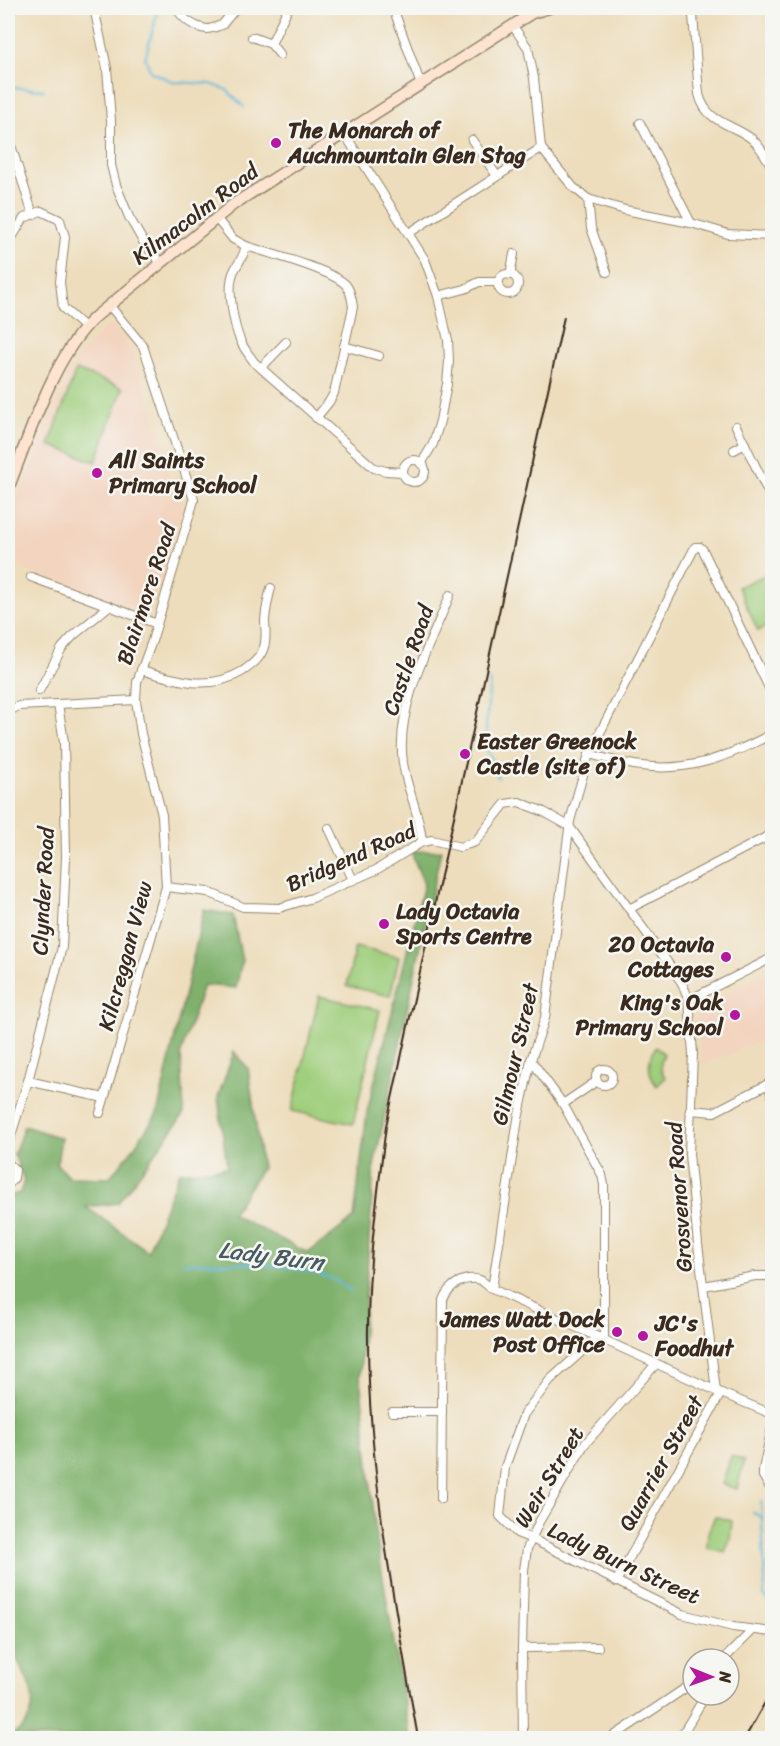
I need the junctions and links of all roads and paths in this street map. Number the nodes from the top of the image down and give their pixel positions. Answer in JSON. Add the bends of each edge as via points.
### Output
{"nodes":[{"id":1,"x":94,"y":8,"type":"edge"},
{"id":2,"x":177,"y":8,"type":"edge"},
{"id":3,"x":236,"y":8,"type":"edge"},
{"id":4,"x":288,"y":8,"type":"edge"},
{"id":5,"x":393,"y":8,"type":"edge"},
{"id":6,"x":549,"y":8,"type":"edge"},
{"id":7,"x":690,"y":8,"type":"edge"},
{"id":8,"x":513,"y":26,"type":"junction"},
{"id":9,"x":252,"y":37,"type":"dead end"},
{"id":10,"x":271,"y":45,"type":"junction"},
{"id":11,"x":280,"y":55,"type":"dead end"},
{"id":12,"x":421,"y":85,"type":"junction"},
{"id":13,"x":640,"y":123,"type":"dead end"},
{"id":14,"x":344,"y":133,"type":"junction"},
{"id":15,"x":8,"y":136,"type":"edge"},
{"id":16,"x":472,"y":140,"type":"dead end"},
{"id":17,"x":541,"y":148,"type":"junction"},
{"id":18,"x":772,"y":166,"type":"edge"},
{"id":19,"x":497,"y":176,"type":"junction"},
{"id":20,"x":588,"y":199,"type":"junction"},
{"id":21,"x":33,"y":214,"type":"junction"},
{"id":22,"x":216,"y":218,"type":"junction"},
{"id":23,"x":691,"y":223,"type":"junction"},
{"id":24,"x":409,"y":233,"type":"junction"},
{"id":25,"x":772,"y":236,"type":"edge"},
{"id":26,"x":8,"y":244,"type":"edge"},
{"id":27,"x":246,"y":246,"type":"junction"},
{"id":28,"x":514,"y":254,"type":"dead end"},
{"id":29,"x":160,"y":263,"type":"junction"},
{"id":30,"x":607,"y":272,"type":"dead end"},
{"id":31,"x":510,"y":275,"type":"junction"},
{"id":32,"x":499,"y":282,"type":"junction"},
{"id":33,"x":438,"y":296,"type":"junction"},
{"id":34,"x":109,"y":305,"type":"junction"},
{"id":35,"x":84,"y":327,"type":"junction"},
{"id":36,"x":286,"y":342,"type":"dead end"},
{"id":37,"x":344,"y":346,"type":"junction"},
{"id":38,"x":379,"y":356,"type":"dead end"},
{"id":39,"x":261,"y":368,"type":"junction"},
{"id":40,"x":316,"y":418,"type":"junction"},
{"id":41,"x":736,"y":426,"type":"dead end"},
{"id":42,"x":745,"y":444,"type":"junction"},
{"id":43,"x":734,"y":450,"type":"dead end"},
{"id":44,"x":421,"y":464,"type":"junction"},
{"id":45,"x":403,"y":472,"type":"junction"},
{"id":46,"x":8,"y":489,"type":"edge"},
{"id":47,"x":772,"y":500,"type":"edge"},
{"id":48,"x":31,"y":577,"type":"dead end"},
{"id":49,"x":271,"y":588,"type":"dead end"},
{"id":50,"x":450,"y":595,"type":"dead end"},
{"id":51,"x":109,"y":606,"type":"junction"},
{"id":52,"x":157,"y":624,"type":"junction"},
{"id":53,"x":141,"y":670,"type":"junction"},
{"id":54,"x":771,"y":689,"type":"edge"},
{"id":55,"x":39,"y":691,"type":"dead end"},
{"id":56,"x":136,"y":700,"type":"junction"},
{"id":57,"x":58,"y":704,"type":"junction"},
{"id":58,"x":8,"y":711,"type":"edge"},
{"id":59,"x":772,"y":734,"type":"edge"},
{"id":60,"x":589,"y":754,"type":"junction"},
{"id":61,"x":569,"y":826,"type":"junction"},
{"id":62,"x":329,"y":828,"type":"dead end"},
{"id":63,"x":772,"y":834,"type":"edge"},
{"id":64,"x":422,"y":842,"type":"junction"},
{"id":65,"x":353,"y":880,"type":"junction"},
{"id":66,"x":166,"y":887,"type":"junction"},
{"id":67,"x":630,"y":909,"type":"junction"},
{"id":68,"x":772,"y":958,"type":"edge"},
{"id":69,"x":688,"y":1000,"type":"junction"},
{"id":70,"x":531,"y":1060,"type":"junction"},
{"id":71,"x":597,"y":1080,"type":"dead end"},
{"id":72,"x":28,"y":1081,"type":"junction"},
{"id":73,"x":770,"y":1083,"type":"edge"},
{"id":74,"x":772,"y":1096,"type":"edge"},
{"id":75,"x":104,"y":1098,"type":"junction"},
{"id":76,"x":563,"y":1104,"type":"junction"},
{"id":77,"x":690,"y":1110,"type":"junction"},
{"id":78,"x":100,"y":1113,"type":"dead end"},
{"id":79,"x":8,"y":1145,"type":"edge"},
{"id":80,"x":8,"y":1163,"type":"edge"},
{"id":81,"x":8,"y":1185,"type":"edge"},
{"id":82,"x":772,"y":1276,"type":"edge"},
{"id":83,"x":704,"y":1286,"type":"junction"},
{"id":84,"x":492,"y":1289,"type":"junction"},
{"id":85,"x":601,"y":1339,"type":"junction"},
{"id":86,"x":656,"y":1364,"type":"junction"},
{"id":87,"x":719,"y":1392,"type":"junction"},
{"id":88,"x":442,"y":1412,"type":"junction"},
{"id":89,"x":392,"y":1413,"type":"dead end"},
{"id":90,"x":772,"y":1413,"type":"edge"},
{"id":91,"x":772,"y":1427,"type":"edge"},
{"id":92,"x":772,"y":1491,"type":"edge"},
{"id":93,"x":441,"y":1499,"type":"dead end"},
{"id":94,"x":532,"y":1539,"type":"junction"},
{"id":95,"x":616,"y":1582,"type":"junction"},
{"id":96,"x":753,"y":1630,"type":"junction"},
{"id":97,"x":772,"y":1632,"type":"edge"},
{"id":98,"x":598,"y":1647,"type":"dead end"},
{"id":99,"x":736,"y":1647,"type":"edge"},
{"id":100,"x":522,"y":1648,"type":"junction"},
{"id":101,"x":681,"y":1691,"type":"edge"},
{"id":102,"x":699,"y":1707,"type":"edge"},
{"id":103,"x":693,"y":1718,"type":"junction"},
{"id":104,"x":703,"y":1723,"type":"dead end"},
{"id":105,"x":627,"y":1729,"type":"junction"},
{"id":106,"x":523,"y":1738,"type":"edge"},
{"id":107,"x":611,"y":1738,"type":"edge"},
{"id":108,"x":632,"y":1738,"type":"edge"},
{"id":109,"x":680,"y":1738,"type":"edge"}],
"edges":[{"from":1,"to":29,"type":"street","via":[[106,68],[111,165],[116,185],[129,217]]},
{"from":2,"to":3,"type":"street","via":[[190,23],[206,29],[222,25]]},
{"from":4,"to":10,"type":"street"},
{"from":5,"to":12,"type":"street"},
{"from":6,"to":8,"type":"main road","name":"Kilmacolm Road"},
{"from":7,"to":18,"type":"street","via":[[702,105],[710,116],[753,140]]},
{"from":8,"to":12,"type":"main road","name":"Kilmacolm Road"},
{"from":8,"to":17,"type":"street","via":[[528,48]]},
{"from":9,"to":10,"type":"street"},
{"from":10,"to":11,"type":"street"},
{"from":12,"to":14,"type":"main road","name":"Kilmacolm Road"},
{"from":13,"to":23,"type":"street"},
{"from":14,"to":22,"type":"main road","name":"Kilmacolm Road"},
{"from":14,"to":24,"type":"street"},
{"from":15,"to":21,"type":"street"},
{"from":16,"to":19,"type":"street"},
{"from":17,"to":19,"type":"street"},
{"from":17,"to":20,"type":"street"},
{"from":19,"to":24,"type":"street"},
{"from":20,"to":23,"type":"street"},
{"from":20,"to":30,"type":"street","via":[[591,228]]},
{"from":21,"to":26,"type":"street","via":[[24,218]]},
{"from":21,"to":35,"type":"street","via":[[41,211],[60,220],[65,237],[60,282],[63,308]]},
{"from":22,"to":27,"type":"street","via":[[233,239]]},
{"from":22,"to":29,"type":"main road","name":"Kilmacolm Road"},
{"from":23,"to":25,"type":"street","via":[[728,234]]},
{"from":24,"to":33,"type":"street","via":[[425,260]]},
{"from":27,"to":37,"type":"street","via":[[321,272],[346,286],[353,307]]},
{"from":27,"to":39,"type":"street","via":[[233,272],[234,321],[241,344]]},
{"from":28,"to":31,"type":"street"},
{"from":29,"to":34,"type":"main road","name":"Kilmacolm Road"},
{"from":31,"to":32,"type":"street"},
{"from":31,"to":32,"type":"street","via":[[518,281],[513,293],[501,291]]},
{"from":32,"to":33,"type":"street","via":[[479,282]]},
{"from":33,"to":44,"type":"street","via":[[448,340],[447,384],[433,444]]},
{"from":34,"to":35,"type":"main road","name":"Kilmacolm Road"},
{"from":34,"to":52,"type":"street","name":"Blairmore Road","via":[[143,345],[194,500]]},
{"from":35,"to":46,"type":"main road","name":"Kilmacolm Road","via":[[58,368]]},
{"from":36,"to":39,"type":"street"},
{"from":37,"to":38,"type":"street"},
{"from":37,"to":40,"type":"street","via":[[333,393]]},
{"from":39,"to":40,"type":"street"},
{"from":40,"to":45,"type":"street","via":[[374,468]]},
{"from":41,"to":42,"type":"street"},
{"from":42,"to":43,"type":"street"},
{"from":42,"to":47,"type":"street"},
{"from":44,"to":45,"type":"street","via":[[415,460],[408,462]]},
{"from":44,"to":45,"type":"street","via":[[424,473],[418,481],[408,480]]},
{"from":48,"to":51,"type":"street"},
{"from":49,"to":53,"type":"street","via":[[264,649],[247,669],[231,679],[195,684]]},
{"from":50,"to":64,"type":"street","name":"Castle Road","via":[[404,718],[402,753]]},
{"from":51,"to":52,"type":"street"},
{"from":51,"to":55,"type":"street","via":[[62,648]]},
{"from":52,"to":53,"type":"street","name":"Blairmore Road"},
{"from":53,"to":56,"type":"street","name":"Blairmore Road"},
{"from":54,"to":60,"type":"street","name":"Gilmour Street","via":[[703,550],[695,547]]},
{"from":56,"to":57,"type":"street"},
{"from":56,"to":66,"type":"street","name":"Kilcreggan View","via":[[162,814]]},
{"from":57,"to":58,"type":"street","via":[[19,706]]},
{"from":57,"to":72,"type":"street","name":"Clynder Road","via":[[64,742],[63,947]]},
{"from":59,"to":60,"type":"street","via":[[733,754],[681,767],[635,765]]},
{"from":60,"to":61,"type":"street","name":"Gilmour Street"},
{"from":61,"to":64,"type":"street","name":"Bridgend Road","via":[[519,802],[505,804],[469,845]]},
{"from":61,"to":67,"type":"street","name":"Bridgend Road"},
{"from":61,"to":70,"type":"street","name":"Gilmour Street","via":[[546,1008]]},
{"from":62,"to":65,"type":"street"},
{"from":63,"to":67,"type":"street"},
{"from":64,"to":65,"type":"street","name":"Bridgend Road"},
{"from":65,"to":66,"type":"street","name":"Bridgend Road","via":[[279,908],[243,907],[208,892]]},
{"from":66,"to":75,"type":"street","name":"Kilcreggan View"},
{"from":67,"to":69,"type":"street","name":"Bridgend Road","via":[[682,983]]},
{"from":68,"to":69,"type":"street"},
{"from":69,"to":77,"type":"street","name":"Grosvenor Road","via":[[693,1054]]},
{"from":70,"to":76,"type":"street"},
{"from":70,"to":84,"type":"street","name":"Gilmour Street"},
{"from":71,"to":76,"type":"street"},
{"from":72,"to":75,"type":"street"},
{"from":72,"to":79,"type":"street","name":"Clynder Road"},
{"from":73,"to":74,"type":"street"},
{"from":73,"to":77,"type":"street","via":[[714,1112]]},
{"from":75,"to":78,"type":"street","name":"Kilcreggan View"},
{"from":76,"to":85,"type":"street","via":[[604,1185]]},
{"from":77,"to":83,"type":"street","name":"Grosvenor Road","via":[[689,1154]]},
{"from":80,"to":81,"type":"street","via":[[15,1170]]},
{"from":82,"to":83,"type":"street"},
{"from":83,"to":87,"type":"street","name":"Grosvenor Road"},
{"from":84,"to":85,"type":"street"},
{"from":84,"to":88,"type":"street","via":[[482,1281],[466,1279],[446,1292],[442,1308]]},
{"from":85,"to":86,"type":"street"},
{"from":85,"to":94,"type":"street","name":"Lady Burn Street","via":[[550,1380],[524,1414],[506,1467],[500,1516],[517,1533]]},
{"from":86,"to":87,"type":"street"},
{"from":86,"to":94,"type":"street","name":"Weir Street","via":[[584,1445]]},
{"from":87,"to":90,"type":"street"},
{"from":87,"to":95,"type":"street","name":"Quarrier Street"},
{"from":88,"to":89,"type":"street"},
{"from":88,"to":93,"type":"street"},
{"from":91,"to":92,"type":"street","via":[[763,1470]]},
{"from":94,"to":95,"type":"street","name":"Lady Burn Street"},
{"from":94,"to":100,"type":"street","name":"Weir Street","via":[[524,1570]]},
{"from":95,"to":96,"type":"street","name":"Lady Burn Street","via":[[682,1614]]},
{"from":96,"to":97,"type":"street","name":"Lady Burn Street"},
{"from":96,"to":99,"type":"street"},
{"from":98,"to":100,"type":"street"},
{"from":100,"to":106,"type":"street","name":"Weir Street"},
{"from":101,"to":105,"type":"street"},
{"from":102,"to":103,"type":"street"},
{"from":103,"to":104,"type":"street"},
{"from":103,"to":109,"type":"street"},
{"from":105,"to":107,"type":"street"},
{"from":105,"to":108,"type":"street"}]}
